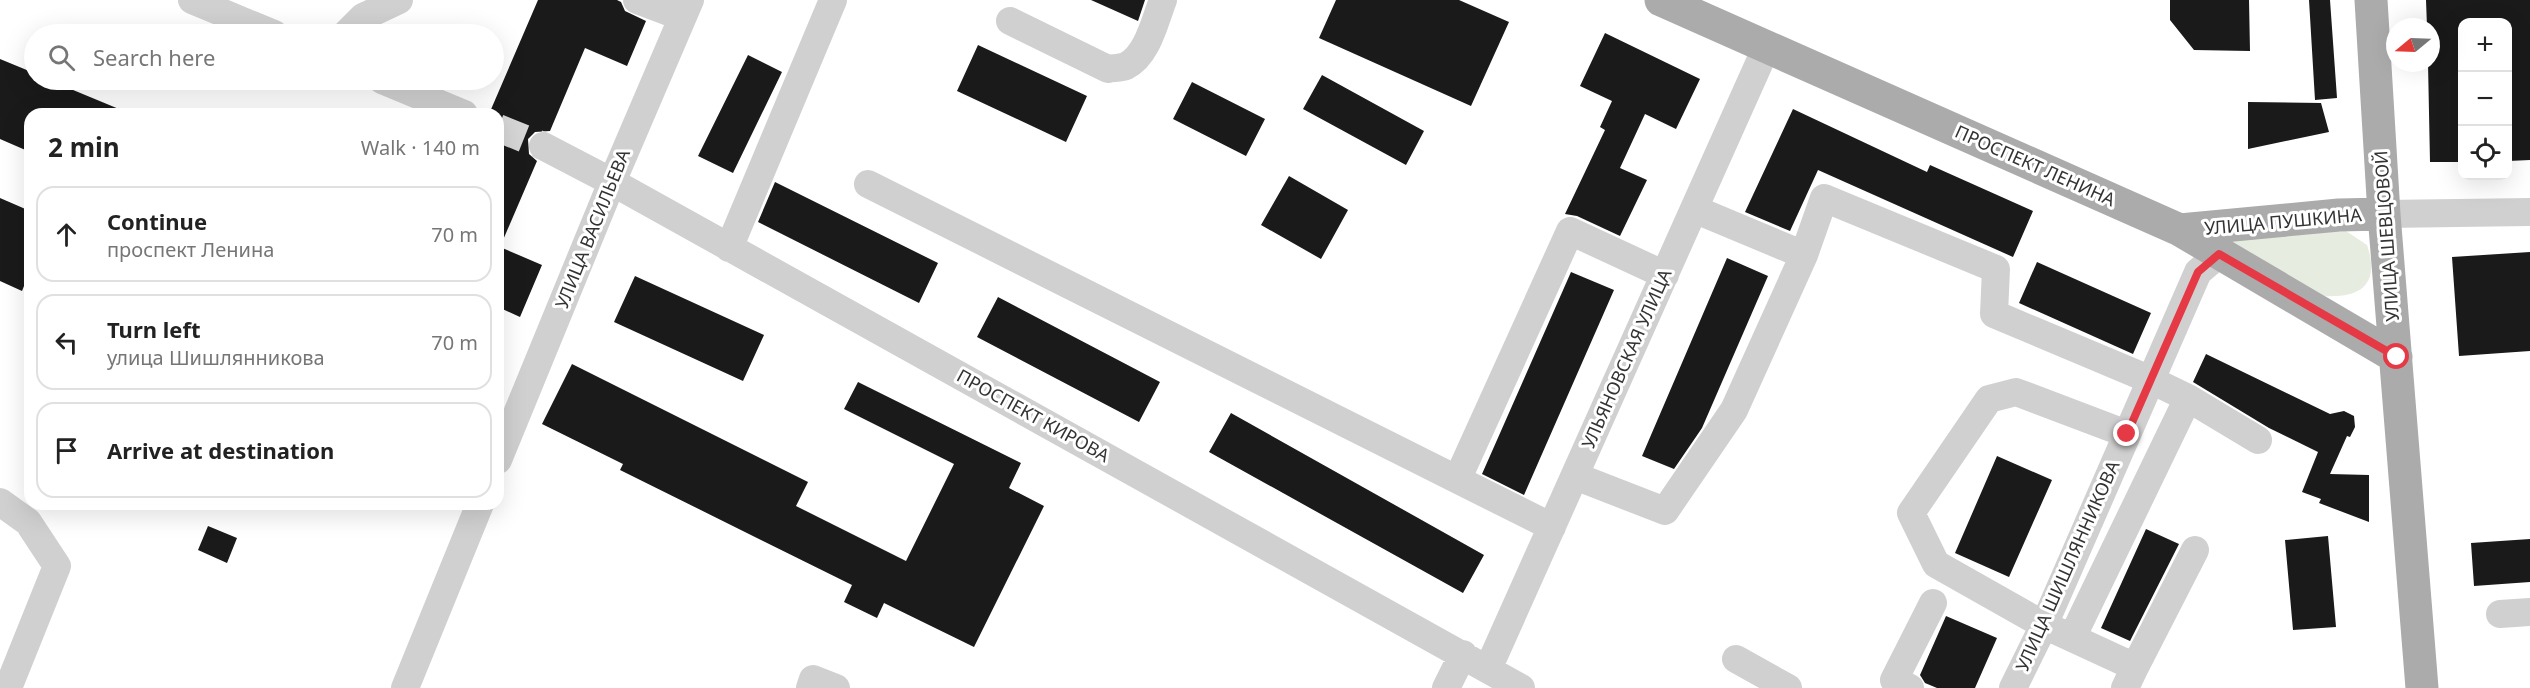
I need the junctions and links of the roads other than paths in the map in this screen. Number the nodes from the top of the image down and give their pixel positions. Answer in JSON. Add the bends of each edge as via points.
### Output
{"nodes":[{"id":1,"x":192,"y":0,"type":"edge"},
{"id":2,"x":399,"y":0,"type":"edge"},
{"id":3,"x":637,"y":0,"type":"edge"},
{"id":4,"x":833,"y":0,"type":"edge"},
{"id":5,"x":1163,"y":0,"type":"edge"},
{"id":6,"x":1661,"y":0,"type":"edge"},
{"id":7,"x":2371,"y":0,"type":"edge"},
{"id":8,"x":686,"y":9,"type":"edge"},
{"id":9,"x":1010,"y":21,"type":"dead end"},
{"id":10,"x":250,"y":24,"type":"edge"},
{"id":11,"x":356,"y":24,"type":"edge"},
{"id":12,"x":1766,"y":48,"type":"junction"},
{"id":13,"x":406,"y":90,"type":"edge"},
{"id":14,"x":450,"y":108,"type":"edge"},
{"id":15,"x":543,"y":146,"type":"tunnel mouth"},
{"id":16,"x":612,"y":182,"type":"junction"},
{"id":17,"x":868,"y":184,"type":"dead end"},
{"id":18,"x":1694,"y":209,"type":"junction"},
{"id":19,"x":2530,"y":212,"type":"edge"},
{"id":20,"x":2384,"y":214,"type":"junction"},
{"id":21,"x":2180,"y":230,"type":"junction"},
{"id":22,"x":729,"y":248,"type":"junction"},
{"id":23,"x":2219,"y":254,"type":"junction"},
{"id":24,"x":1804,"y":255,"type":"junction"},
{"id":25,"x":1665,"y":275,"type":"junction"},
{"id":26,"x":2397,"y":357,"type":"junction"},
{"id":27,"x":2151,"y":380,"type":"junction"},
{"id":28,"x":2188,"y":398,"type":"junction"},
{"id":29,"x":2127,"y":434,"type":"junction"},
{"id":30,"x":2258,"y":440,"type":"dead end"},
{"id":31,"x":504,"y":445,"type":"edge"},
{"id":32,"x":1575,"y":476,"type":"junction"},
{"id":33,"x":1458,"y":478,"type":"junction"},
{"id":34,"x":0,"y":502,"type":"edge"},
{"id":35,"x":478,"y":510,"type":"edge"},
{"id":36,"x":1552,"y":526,"type":"junction"},
{"id":37,"x":2195,"y":550,"type":"dead end"},
{"id":38,"x":1933,"y":603,"type":"dead end"},
{"id":39,"x":2530,"y":612,"type":"edge"},
{"id":40,"x":2500,"y":614,"type":"dead end"},
{"id":41,"x":2044,"y":625,"type":"junction"},
{"id":42,"x":2072,"y":638,"type":"junction"},
{"id":43,"x":1463,"y":654,"type":"junction"},
{"id":44,"x":1736,"y":659,"type":"dead end"},
{"id":45,"x":1488,"y":669,"type":"junction"},
{"id":46,"x":2130,"y":678,"type":"edge"},
{"id":47,"x":8,"y":688,"type":"edge"},
{"id":48,"x":405,"y":688,"type":"edge"},
{"id":49,"x":810,"y":688,"type":"edge"},
{"id":50,"x":836,"y":688,"type":"edge"},
{"id":51,"x":1446,"y":688,"type":"edge"},
{"id":52,"x":1521,"y":688,"type":"edge"},
{"id":53,"x":1788,"y":688,"type":"edge"},
{"id":54,"x":1910,"y":688,"type":"edge"},
{"id":55,"x":2013,"y":688,"type":"edge"},
{"id":56,"x":2422,"y":688,"type":"edge"}],
"edges":[{"from":1,"to":10,"type":"street"},
{"from":2,"to":11,"type":"street"},
{"from":3,"to":8,"type":"street"},
{"from":4,"to":22,"type":"street"},
{"from":5,"to":9,"type":"street","via":[[1144,46],[1125,67],[1108,69]]},
{"from":6,"to":12,"type":"main road","name":"ПРОСПЕКТ ЛЕНИНА"},
{"from":7,"to":20,"type":"main road","name":"УЛИЦА ШЕВЦОВОЙ"},
{"from":8,"to":16,"type":"street","name":"УЛИЦА ВАСИЛЬЕВА"},
{"from":12,"to":18,"type":"street","name":"УЛЬЯНОВСКАЯ УЛИЦА"},
{"from":12,"to":21,"type":"main road","name":"ПРОСПЕКТ ЛЕНИНА"},
{"from":13,"to":14,"type":"street"},
{"from":15,"to":16,"type":"street","name":"ПРОСПЕКТ КИРОВА"},
{"from":16,"to":22,"type":"street","name":"ПРОСПЕКТ КИРОВА"},
{"from":16,"to":31,"type":"street","name":"УЛИЦА ВАСИЛЬЕВА"},
{"from":17,"to":33,"type":"street"},
{"from":18,"to":24,"type":"street"},
{"from":18,"to":25,"type":"street","name":"УЛЬЯНОВСКАЯ УЛИЦА"},
{"from":19,"to":20,"type":"street","name":"УЛИЦА ПУШКИНА"},
{"from":20,"to":21,"type":"main road","name":"УЛИЦА ПУШКИНА"},
{"from":20,"to":26,"type":"main road","name":"УЛИЦА ШЕВЦОВОЙ"},
{"from":21,"to":23,"type":"main road","name":"ПРОСПЕКТ ЛЕНИНА"},
{"from":22,"to":43,"type":"street","name":"ПРОСПЕКТ КИРОВА"},
{"from":23,"to":26,"type":"main road","name":"ПРОСПЕКТ ЛЕНИНА"},
{"from":23,"to":27,"type":"street","name":"УЛИЦА ШИШЛЯННИКОВА","via":[[2198,272]]},
{"from":24,"to":27,"type":"street","via":[[1824,198],[1996,269],[1994,314]]},
{"from":24,"to":32,"type":"street","via":[[1734,410],[1665,511]]},
{"from":25,"to":32,"type":"street","name":"УЛЬЯНОВСКАЯ УЛИЦА"},
{"from":25,"to":33,"type":"street","via":[[1570,231]]},
{"from":26,"to":56,"type":"main road","name":"УЛИЦА ШЕВЦОВОЙ"},
{"from":27,"to":28,"type":"street"},
{"from":27,"to":29,"type":"street","name":"УЛИЦА ШИШЛЯННИКОВА"},
{"from":28,"to":30,"type":"street"},
{"from":28,"to":42,"type":"street"},
{"from":29,"to":41,"type":"street","name":"УЛИЦА ШИШЛЯННИКОВА"},
{"from":29,"to":41,"type":"street","via":[[2016,392],[1989,399],[1911,513],[1936,564]]},
{"from":32,"to":36,"type":"street","name":"УЛЬЯНОВСКАЯ УЛИЦА"},
{"from":33,"to":36,"type":"street"},
{"from":34,"to":47,"type":"street","via":[[28,522],[57,566]]},
{"from":35,"to":48,"type":"street"},
{"from":36,"to":45,"type":"street","name":"УЛЬЯНОВСКАЯ УЛИЦА"},
{"from":37,"to":46,"type":"street"},
{"from":38,"to":54,"type":"street","via":[[1894,680]]},
{"from":39,"to":40,"type":"street"},
{"from":41,"to":42,"type":"street"},
{"from":41,"to":55,"type":"street","name":"УЛИЦА ШИШЛЯННИКОВА"},
{"from":42,"to":46,"type":"street"},
{"from":43,"to":45,"type":"street","name":"ПРОСПЕКТ КИРОВА"},
{"from":43,"to":51,"type":"street"},
{"from":44,"to":53,"type":"street"},
{"from":45,"to":52,"type":"street","name":"ПРОСПЕКТ КИРОВА"},
{"from":49,"to":50,"type":"street","via":[[813,679]]}]}
